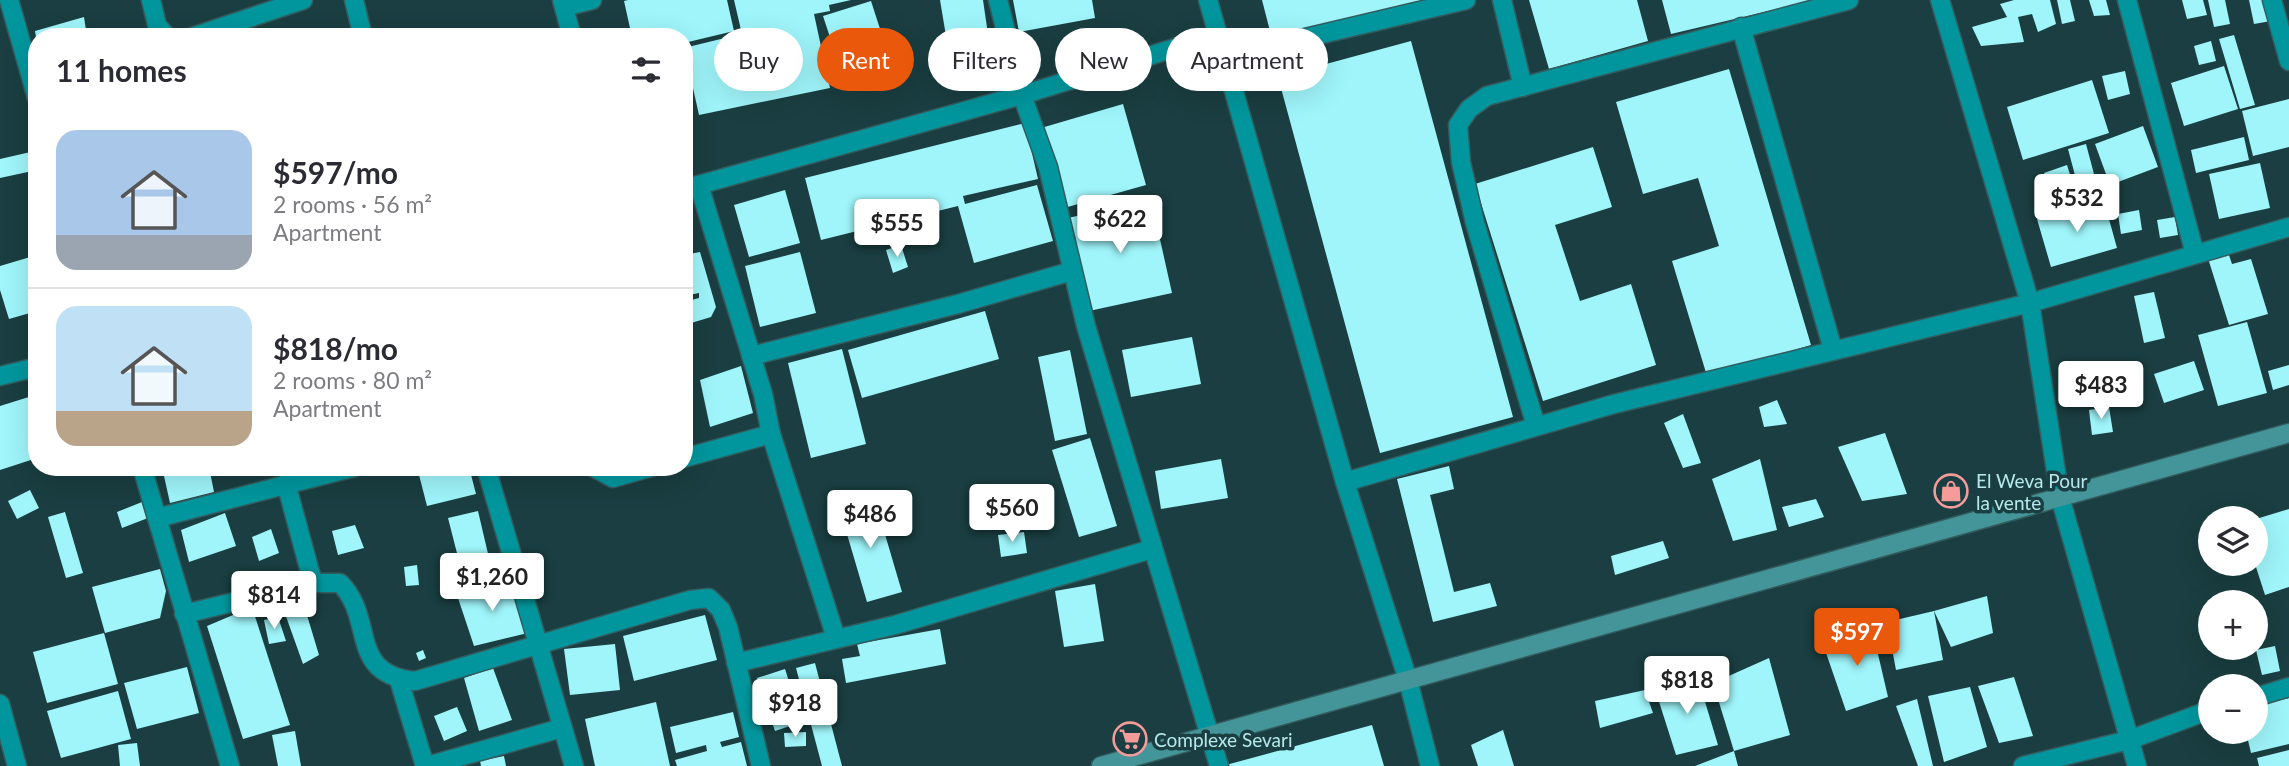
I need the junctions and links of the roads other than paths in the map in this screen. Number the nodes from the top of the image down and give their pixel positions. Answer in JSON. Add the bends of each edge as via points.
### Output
{"nodes":[{"id":1,"x":9,"y":0,"type":"edge"},
{"id":2,"x":151,"y":0,"type":"edge"},
{"id":3,"x":303,"y":0,"type":"edge"},
{"id":4,"x":354,"y":0,"type":"edge"},
{"id":5,"x":592,"y":0,"type":"edge"},
{"id":6,"x":998,"y":0,"type":"edge"},
{"id":7,"x":1208,"y":0,"type":"edge"},
{"id":8,"x":1466,"y":0,"type":"edge"},
{"id":9,"x":1502,"y":0,"type":"edge"},
{"id":10,"x":1849,"y":0,"type":"edge"},
{"id":11,"x":1940,"y":0,"type":"edge"},
{"id":12,"x":2127,"y":0,"type":"edge"},
{"id":13,"x":2272,"y":0,"type":"edge"},
{"id":14,"x":563,"y":3,"type":"edge"},
{"id":15,"x":1741,"y":27,"type":"junction"},
{"id":16,"x":159,"y":28,"type":"edge"},
{"id":17,"x":219,"y":28,"type":"edge"},
{"id":18,"x":361,"y":28,"type":"edge"},
{"id":19,"x":570,"y":28,"type":"edge"},
{"id":20,"x":1215,"y":28,"type":"edge"},
{"id":21,"x":1328,"y":33,"type":"edge"},
{"id":22,"x":1166,"y":51,"type":"edge"},
{"id":23,"x":2289,"y":61,"type":"edge"},
{"id":24,"x":28,"y":66,"type":"edge"},
{"id":25,"x":1523,"y":87,"type":"junction"},
{"id":26,"x":1235,"y":91,"type":"edge"},
{"id":27,"x":1022,"y":95,"type":"junction"},
{"id":28,"x":693,"y":186,"type":"edge"},
{"id":29,"x":693,"y":193,"type":"edge"},
{"id":30,"x":2289,"y":227,"type":"edge"},
{"id":31,"x":2195,"y":254,"type":"junction"},
{"id":32,"x":1072,"y":271,"type":"junction"},
{"id":33,"x":2030,"y":303,"type":"junction"},
{"id":34,"x":1833,"y":350,"type":"junction"},
{"id":35,"x":751,"y":356,"type":"junction"},
{"id":36,"x":28,"y":370,"type":"edge"},
{"id":37,"x":0,"y":376,"type":"edge"},
{"id":38,"x":1536,"y":426,"type":"junction"},
{"id":39,"x":2289,"y":433,"type":"edge"},
{"id":40,"x":771,"y":434,"type":"junction"},
{"id":41,"x":693,"y":456,"type":"edge"},
{"id":42,"x":145,"y":476,"type":"edge"},
{"id":43,"x":316,"y":476,"type":"edge"},
{"id":44,"x":488,"y":476,"type":"edge"},
{"id":45,"x":1345,"y":482,"type":"junction"},
{"id":46,"x":286,"y":483,"type":"junction"},
{"id":47,"x":2060,"y":497,"type":"junction"},
{"id":48,"x":157,"y":517,"type":"junction"},
{"id":49,"x":1152,"y":549,"type":"junction"},
{"id":50,"x":313,"y":583,"type":"junction"},
{"id":51,"x":184,"y":614,"type":"junction"},
{"id":52,"x":836,"y":638,"type":"junction"},
{"id":53,"x":536,"y":645,"type":"junction"},
{"id":54,"x":736,"y":663,"type":"junction"},
{"id":55,"x":399,"y":680,"type":"junction"},
{"id":56,"x":1408,"y":680,"type":"junction"},
{"id":57,"x":2289,"y":687,"type":"edge"},
{"id":58,"x":2268,"y":693,"type":"edge"},
{"id":59,"x":0,"y":704,"type":"edge"},
{"id":60,"x":2198,"y":714,"type":"edge"},
{"id":61,"x":562,"y":728,"type":"junction"},
{"id":62,"x":1211,"y":735,"type":"junction"},
{"id":63,"x":2129,"y":740,"type":"junction"},
{"id":64,"x":17,"y":766,"type":"edge"},
{"id":65,"x":230,"y":766,"type":"edge"},
{"id":66,"x":426,"y":766,"type":"edge"},
{"id":67,"x":574,"y":766,"type":"edge"},
{"id":68,"x":761,"y":766,"type":"edge"},
{"id":69,"x":1101,"y":766,"type":"edge"},
{"id":70,"x":1219,"y":766,"type":"edge"},
{"id":71,"x":1430,"y":766,"type":"edge"},
{"id":72,"x":2024,"y":766,"type":"edge"},
{"id":73,"x":2137,"y":766,"type":"edge"}],
"edges":[{"from":1,"to":24,"type":"street"},
{"from":2,"to":16,"type":"street"},
{"from":3,"to":17,"type":"street"},
{"from":4,"to":18,"type":"street"},
{"from":5,"to":14,"type":"street"},
{"from":6,"to":27,"type":"street"},
{"from":7,"to":20,"type":"street"},
{"from":8,"to":21,"type":"street"},
{"from":9,"to":25,"type":"street"},
{"from":10,"to":15,"type":"street"},
{"from":11,"to":33,"type":"street"},
{"from":12,"to":31,"type":"street"},
{"from":13,"to":23,"type":"street"},
{"from":14,"to":19,"type":"street"},
{"from":15,"to":25,"type":"street"},
{"from":15,"to":34,"type":"street"},
{"from":22,"to":27,"type":"street"},
{"from":25,"to":38,"type":"street","via":[[1488,96],[1469,109],[1458,125],[1475,223]]},
{"from":26,"to":45,"type":"street"},
{"from":27,"to":28,"type":"street"},
{"from":27,"to":32,"type":"street","via":[[1048,167]]},
{"from":29,"to":35,"type":"street"},
{"from":30,"to":31,"type":"street"},
{"from":31,"to":33,"type":"street"},
{"from":32,"to":35,"type":"street"},
{"from":32,"to":49,"type":"street"},
{"from":33,"to":34,"type":"street"},
{"from":33,"to":47,"type":"street"},
{"from":34,"to":38,"type":"street"},
{"from":35,"to":40,"type":"street"},
{"from":36,"to":37,"type":"street"},
{"from":38,"to":45,"type":"street"},
{"from":39,"to":47,"type":"main road"},
{"from":40,"to":41,"type":"street"},
{"from":40,"to":52,"type":"street"},
{"from":42,"to":48,"type":"street"},
{"from":43,"to":46,"type":"street"},
{"from":44,"to":53,"type":"street"},
{"from":45,"to":56,"type":"street"},
{"from":46,"to":48,"type":"street"},
{"from":46,"to":50,"type":"street"},
{"from":47,"to":56,"type":"main road"},
{"from":47,"to":63,"type":"street"},
{"from":48,"to":51,"type":"street"},
{"from":49,"to":52,"type":"street"},
{"from":49,"to":62,"type":"street"},
{"from":50,"to":51,"type":"street"},
{"from":50,"to":55,"type":"street","via":[[340,583],[352,595],[369,654],[379,670]]},
{"from":51,"to":65,"type":"street"},
{"from":52,"to":54,"type":"street"},
{"from":53,"to":54,"type":"street","via":[[709,598],[721,610]]},
{"from":53,"to":55,"type":"street","via":[[415,681]]},
{"from":53,"to":61,"type":"street"},
{"from":54,"to":68,"type":"street"},
{"from":55,"to":66,"type":"street"},
{"from":56,"to":62,"type":"main road"},
{"from":56,"to":71,"type":"street"},
{"from":57,"to":58,"type":"street"},
{"from":59,"to":64,"type":"street"},
{"from":60,"to":63,"type":"street"},
{"from":61,"to":66,"type":"street"},
{"from":61,"to":67,"type":"street"},
{"from":62,"to":69,"type":"main road"},
{"from":62,"to":70,"type":"street"},
{"from":63,"to":72,"type":"street"},
{"from":63,"to":73,"type":"street"}]}
